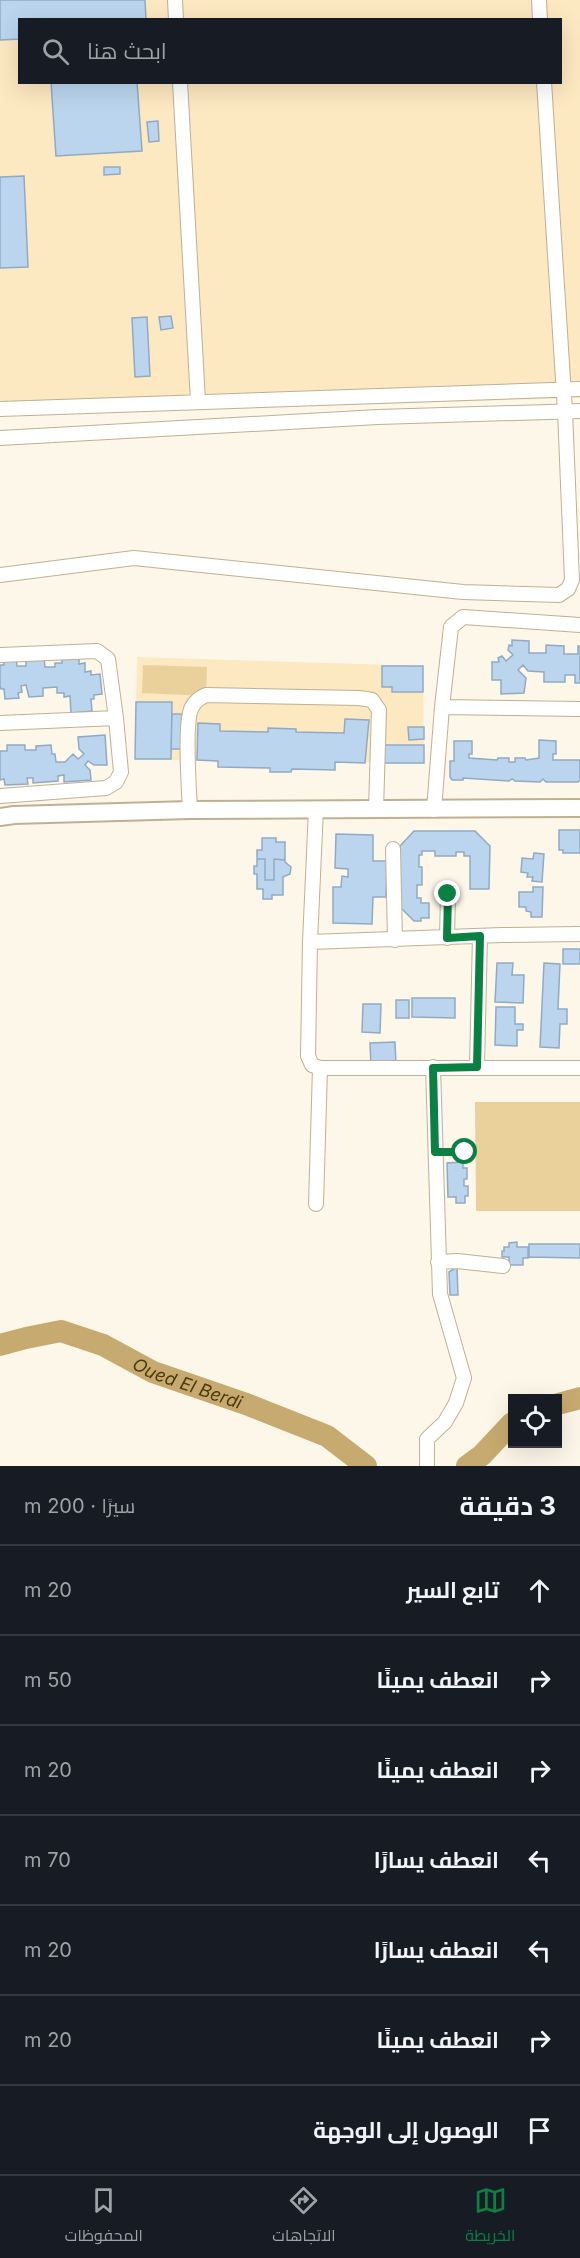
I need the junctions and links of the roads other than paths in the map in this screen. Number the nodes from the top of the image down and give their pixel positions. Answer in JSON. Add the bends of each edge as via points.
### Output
{"nodes":[{"id":1,"x":175,"y":0,"type":"edge"},
{"id":2,"x":539,"y":0,"type":"edge"},
{"id":3,"x":176,"y":18,"type":"edge"},
{"id":4,"x":540,"y":18,"type":"edge"},
{"id":5,"x":180,"y":84,"type":"edge"},
{"id":6,"x":544,"y":84,"type":"edge"},
{"id":7,"x":563,"y":389,"type":"junction"},
{"id":8,"x":580,"y":389,"type":"edge"},
{"id":9,"x":198,"y":401,"type":"junction"},
{"id":10,"x":0,"y":409,"type":"edge"},
{"id":11,"x":565,"y":411,"type":"junction"},
{"id":12,"x":580,"y":411,"type":"edge"},
{"id":13,"x":0,"y":438,"type":"edge"},
{"id":14,"x":0,"y":575,"type":"edge"},
{"id":15,"x":580,"y":625,"type":"edge"},
{"id":16,"x":0,"y":655,"type":"edge"},
{"id":17,"x":442,"y":707,"type":"junction"},
{"id":18,"x":580,"y":709,"type":"edge"},
{"id":19,"x":116,"y":718,"type":"junction"},
{"id":20,"x":0,"y":723,"type":"edge"},
{"id":21,"x":0,"y":796,"type":"edge"},
{"id":22,"x":580,"y":808,"type":"edge"},
{"id":23,"x":316,"y":809,"type":"junction"},
{"id":24,"x":190,"y":810,"type":"junction"},
{"id":25,"x":376,"y":810,"type":"junction"},
{"id":26,"x":434,"y":810,"type":"junction"},
{"id":27,"x":0,"y":817,"type":"edge"},
{"id":28,"x":393,"y":849,"type":"dead end"},
{"id":29,"x":448,"y":894,"type":"dead end"},
{"id":30,"x":580,"y":934,"type":"edge"},
{"id":31,"x":480,"y":936,"type":"junction"},
{"id":32,"x":447,"y":938,"type":"junction"},
{"id":33,"x":396,"y":940,"type":"junction"},
{"id":34,"x":310,"y":942,"type":"junction"},
{"id":35,"x":477,"y":1067,"type":"junction"},
{"id":36,"x":320,"y":1068,"type":"junction"},
{"id":37,"x":433,"y":1068,"type":"junction"},
{"id":38,"x":580,"y":1068,"type":"edge"},
{"id":39,"x":316,"y":1204,"type":"dead end"},
{"id":40,"x":438,"y":1262,"type":"junction"},
{"id":41,"x":504,"y":1266,"type":"dead end"},
{"id":42,"x":427,"y":1466,"type":"edge"}],
"edges":[{"from":1,"to":3,"type":"street"},
{"from":2,"to":4,"type":"street"},
{"from":5,"to":9,"type":"street"},
{"from":6,"to":7,"type":"street"},
{"from":7,"to":8,"type":"street"},
{"from":7,"to":9,"type":"street"},
{"from":7,"to":11,"type":"street"},
{"from":9,"to":10,"type":"street"},
{"from":11,"to":12,"type":"street"},
{"from":11,"to":13,"type":"street"},
{"from":11,"to":14,"type":"street","via":[[572,580],[559,595],[463,592],[134,558]]},
{"from":15,"to":17,"type":"street","via":[[464,617],[457,620],[451,627]]},
{"from":16,"to":19,"type":"street","via":[[97,651],[103,654],[108,659]]},
{"from":17,"to":18,"type":"street"},
{"from":17,"to":26,"type":"street"},
{"from":19,"to":20,"type":"street"},
{"from":19,"to":21,"type":"street","via":[[122,772],[116,782],[106,788]]},
{"from":22,"to":26,"type":"main road"},
{"from":23,"to":24,"type":"main road"},
{"from":23,"to":25,"type":"main road"},
{"from":23,"to":34,"type":"street"},
{"from":24,"to":25,"type":"street","via":[[190,709],[206,695],[372,700],[379,710]]},
{"from":24,"to":27,"type":"main road"},
{"from":25,"to":26,"type":"main road"},
{"from":28,"to":33,"type":"street"},
{"from":29,"to":32,"type":"street"},
{"from":30,"to":31,"type":"street"},
{"from":31,"to":32,"type":"street"},
{"from":31,"to":35,"type":"street"},
{"from":32,"to":33,"type":"street"},
{"from":33,"to":34,"type":"street"},
{"from":34,"to":36,"type":"street","via":[[308,1056],[312,1065]]},
{"from":35,"to":37,"type":"street"},
{"from":35,"to":38,"type":"street"},
{"from":36,"to":37,"type":"street"},
{"from":36,"to":39,"type":"street"},
{"from":37,"to":40,"type":"street"},
{"from":40,"to":41,"type":"street"},
{"from":40,"to":42,"type":"street","via":[[440,1294],[464,1378],[445,1422],[428,1439]]}]}
